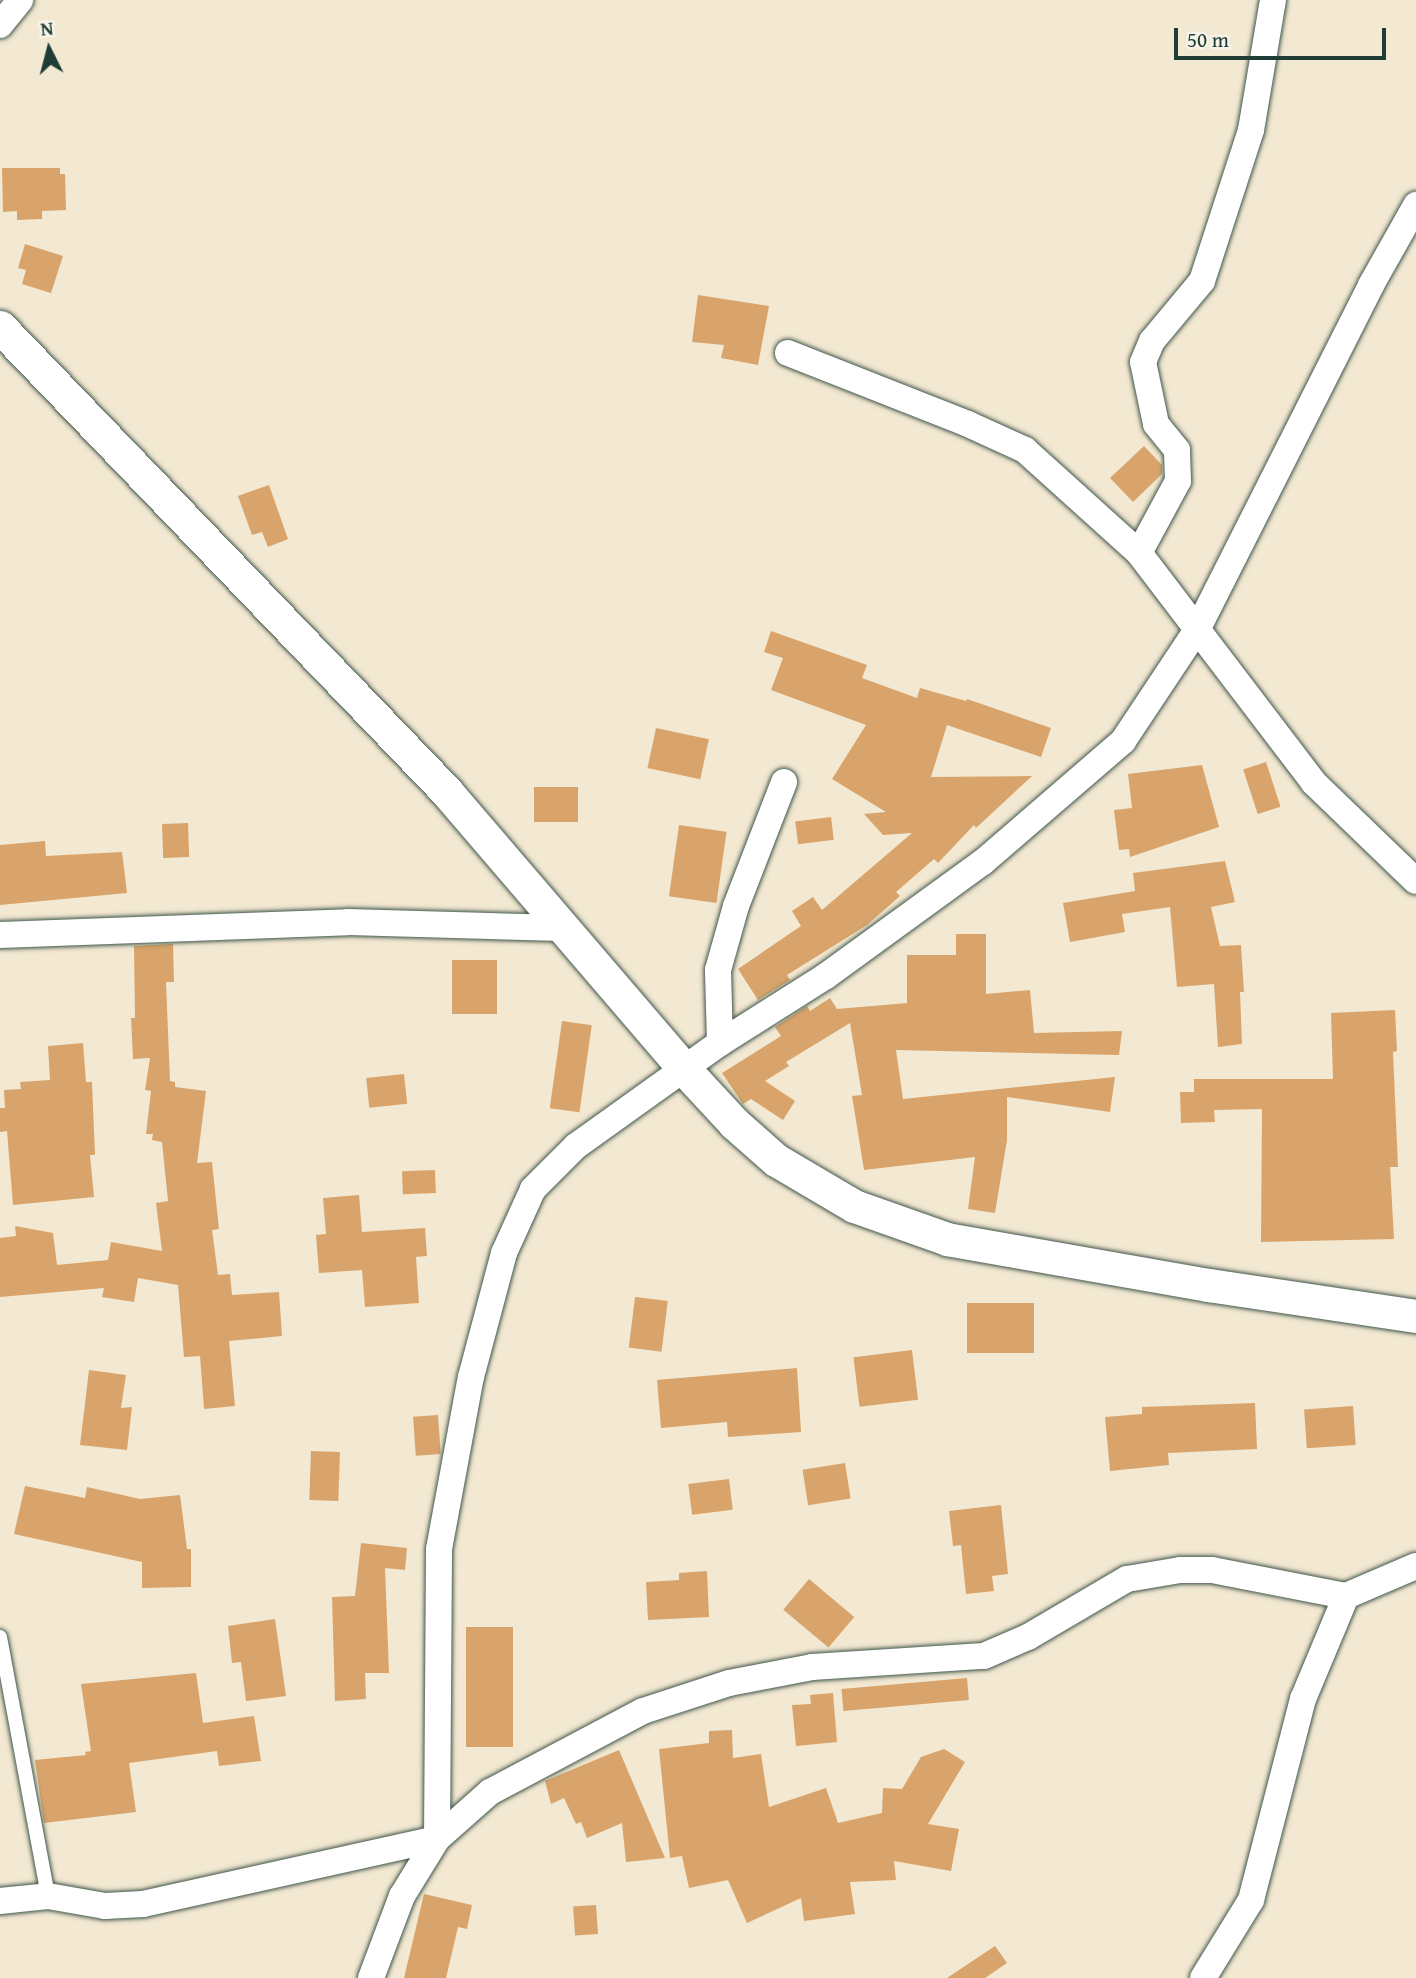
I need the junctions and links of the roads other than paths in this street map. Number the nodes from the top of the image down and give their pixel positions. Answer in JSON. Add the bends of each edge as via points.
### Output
{"nodes":[{"id":1,"x":20,"y":0,"type":"edge"},
{"id":2,"x":1273,"y":0,"type":"edge"},
{"id":3,"x":0,"y":25,"type":"edge"},
{"id":4,"x":1416,"y":205,"type":"edge"},
{"id":5,"x":0,"y":327,"type":"edge"},
{"id":6,"x":788,"y":353,"type":"dead end"},
{"id":7,"x":1139,"y":553,"type":"junction"},
{"id":8,"x":1198,"y":628,"type":"junction"},
{"id":9,"x":784,"y":782,"type":"dead end"},
{"id":10,"x":1416,"y":881,"type":"edge"},
{"id":11,"x":562,"y":929,"type":"junction"},
{"id":12,"x":0,"y":935,"type":"edge"},
{"id":13,"x":720,"y":1043,"type":"junction"},
{"id":14,"x":685,"y":1070,"type":"junction"},
{"id":15,"x":1416,"y":1316,"type":"edge"},
{"id":16,"x":1416,"y":1566,"type":"edge"},
{"id":17,"x":1346,"y":1596,"type":"junction"},
{"id":18,"x":0,"y":1637,"type":"edge"},
{"id":19,"x":437,"y":1839,"type":"junction"},
{"id":20,"x":48,"y":1896,"type":"junction"},
{"id":21,"x":0,"y":1901,"type":"edge"},
{"id":22,"x":371,"y":1978,"type":"edge"},
{"id":23,"x":1203,"y":1978,"type":"edge"}],
"edges":[{"from":1,"to":3,"type":"street"},
{"from":2,"to":7,"type":"street","via":[[1251,130],[1202,281],[1152,341],[1143,362],[1156,424],[1177,450],[1178,481]]},
{"from":4,"to":8,"type":"street"},
{"from":5,"to":11,"type":"street","via":[[446,790]]},
{"from":6,"to":7,"type":"street","via":[[1025,450]]},
{"from":7,"to":8,"type":"street"},
{"from":8,"to":10,"type":"street","via":[[1314,783]]},
{"from":8,"to":13,"type":"street","via":[[1122,741],[982,862],[826,976]]},
{"from":9,"to":13,"type":"street","via":[[736,906],[718,970]]},
{"from":11,"to":12,"type":"street","via":[[348,922]]},
{"from":11,"to":14,"type":"street"},
{"from":13,"to":14,"type":"street"},
{"from":14,"to":15,"type":"street","via":[[776,1160],[854,1206],[947,1238]]},
{"from":14,"to":19,"type":"street","via":[[576,1146],[533,1189],[504,1253],[471,1377],[439,1549]]},
{"from":16,"to":17,"type":"street"},
{"from":17,"to":19,"type":"street","via":[[1212,1570],[1180,1570],[1127,1579],[1028,1637],[984,1656],[812,1667],[729,1683],[643,1711],[490,1792]]},
{"from":17,"to":23,"type":"street","via":[[1303,1699],[1251,1900]]},
{"from":18,"to":20,"type":"lane"},
{"from":19,"to":20,"type":"street","via":[[143,1905],[105,1906]]},
{"from":19,"to":22,"type":"street","via":[[402,1896]]},
{"from":20,"to":21,"type":"street"}]}
